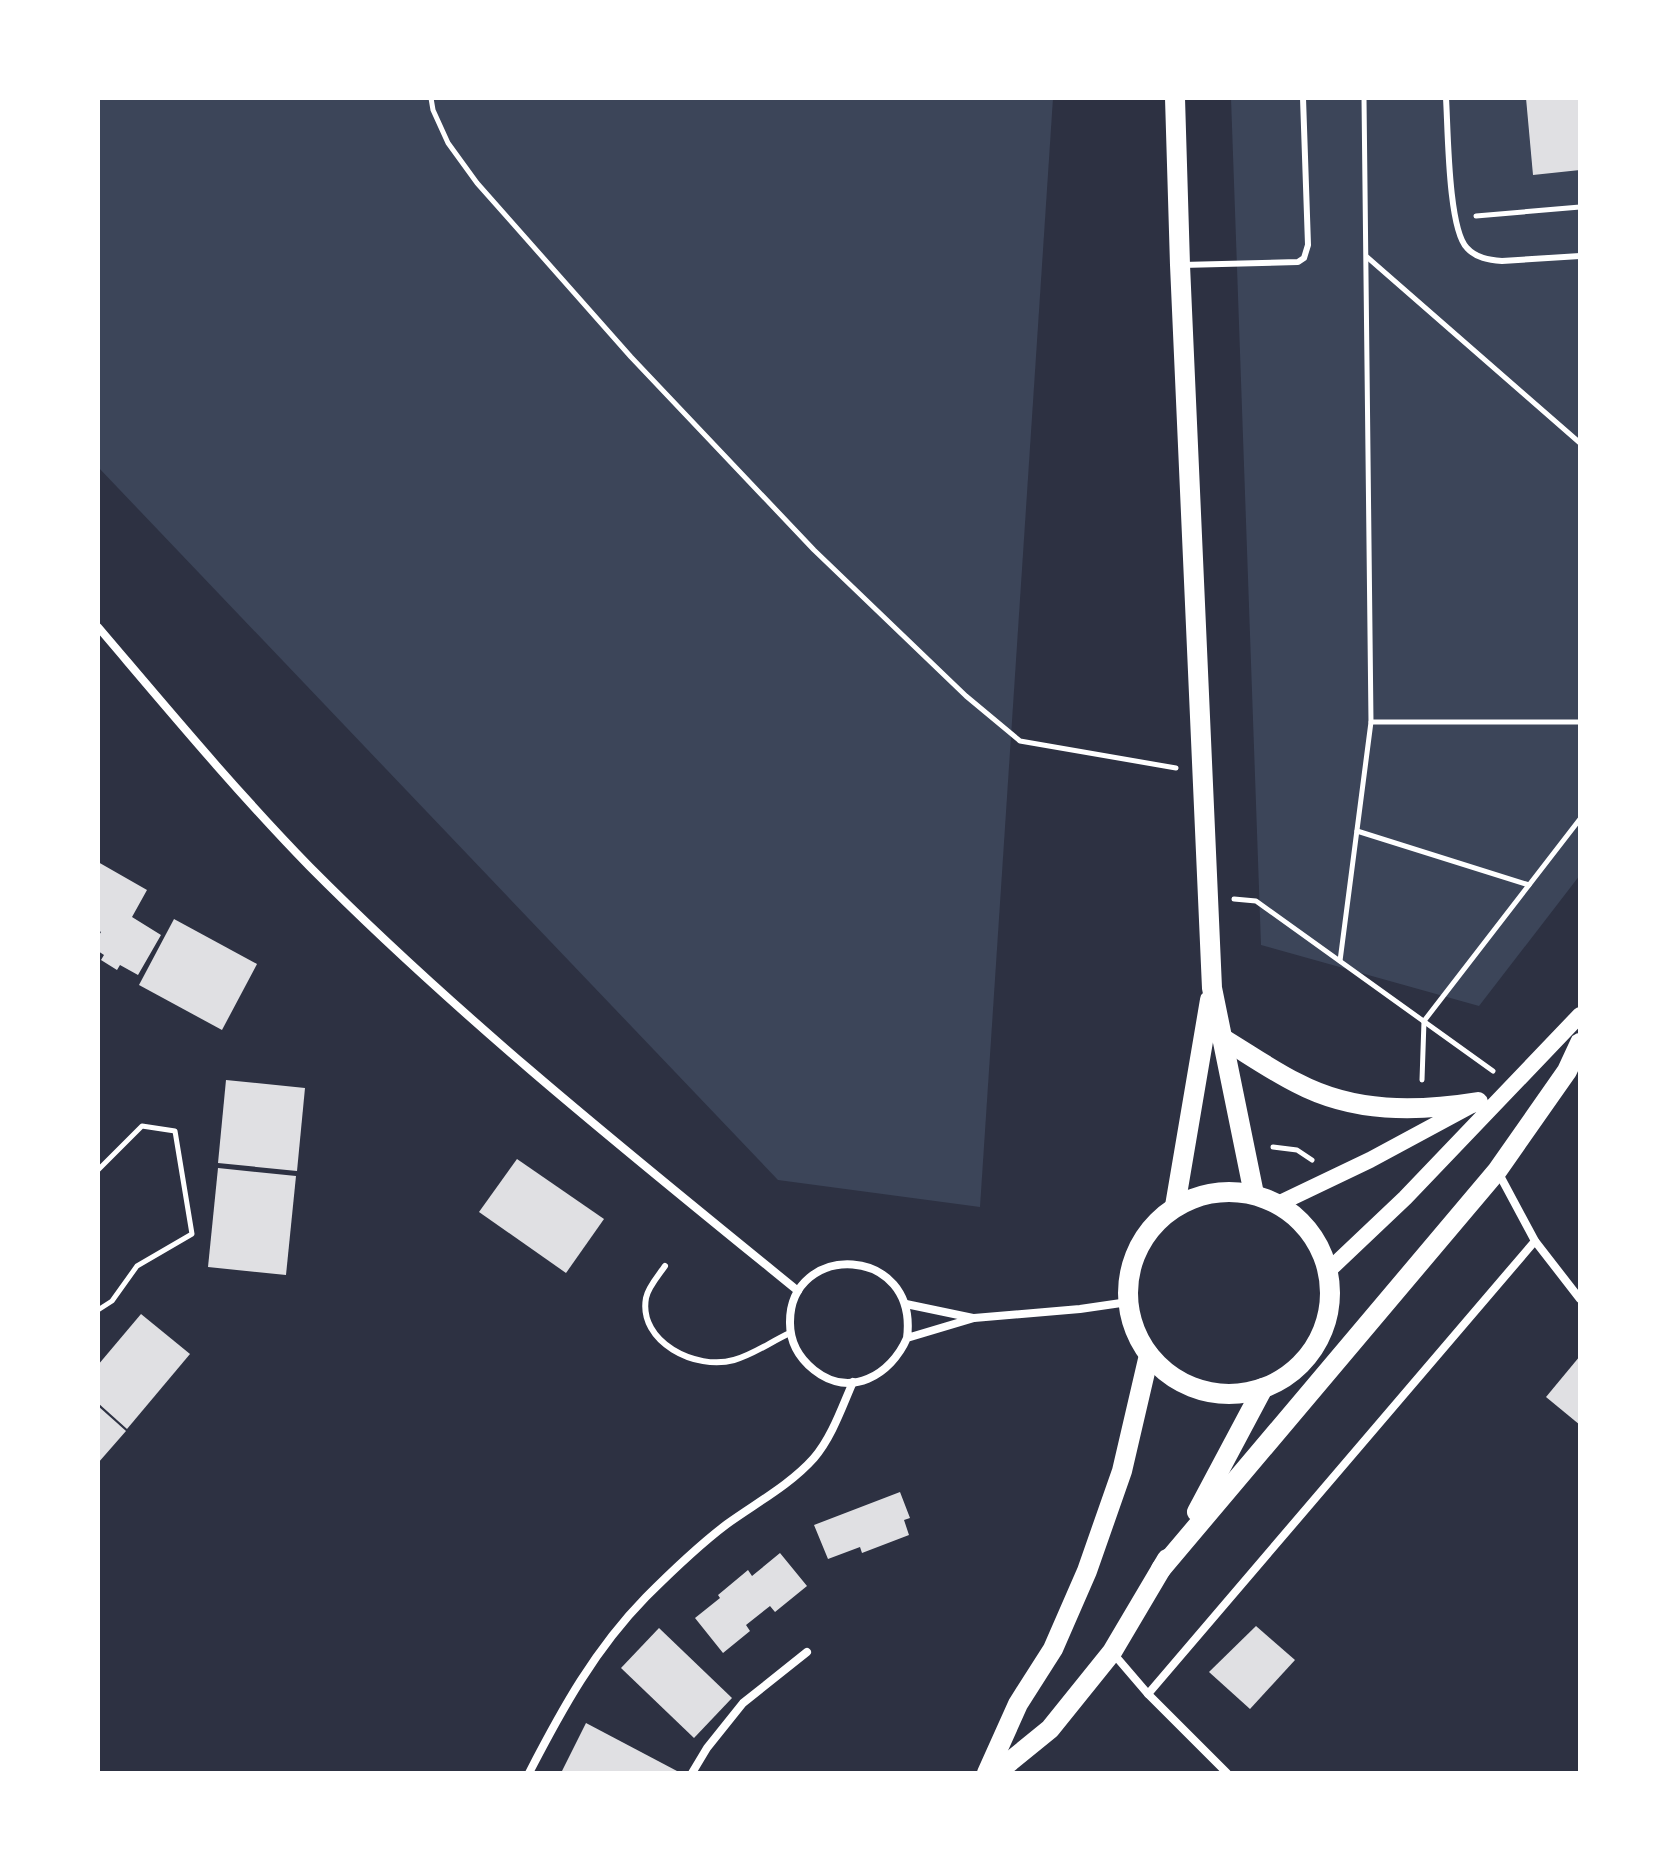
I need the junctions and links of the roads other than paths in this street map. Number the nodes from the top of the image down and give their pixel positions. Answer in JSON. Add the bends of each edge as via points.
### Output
{"nodes":[{"id":1,"x":1175,"y":98,"type":"edge"},
{"id":2,"x":1303,"y":98,"type":"edge"},
{"id":3,"x":1446,"y":98,"type":"edge"},
{"id":4,"x":1580,"y":256,"type":"edge"},
{"id":5,"x":1180,"y":265,"type":"junction"},
{"id":6,"x":98,"y":627,"type":"edge"},
{"id":7,"x":1212,"y":988,"type":"junction"},
{"id":8,"x":1580,"y":1015,"type":"edge"},
{"id":9,"x":1222,"y":1038,"type":"junction"},
{"id":10,"x":1580,"y":1043,"type":"edge"},
{"id":11,"x":1514,"y":1080,"type":"junction"},
{"id":12,"x":1478,"y":1102,"type":"junction"},
{"id":13,"x":1497,"y":1171,"type":"junction"},
{"id":14,"x":1254,"y":1194,"type":"junction"},
{"id":15,"x":1278,"y":1204,"type":"junction"},
{"id":16,"x":1175,"y":1206,"type":"junction"},
{"id":17,"x":1535,"y":1241,"type":"junction"},
{"id":18,"x":665,"y":1266,"type":"dead end"},
{"id":19,"x":1329,"y":1270,"type":"junction"},
{"id":20,"x":798,"y":1291,"type":"junction"},
{"id":21,"x":1580,"y":1299,"type":"edge"},
{"id":22,"x":1128,"y":1302,"type":"junction"},
{"id":23,"x":906,"y":1304,"type":"junction"},
{"id":24,"x":974,"y":1318,"type":"junction"},
{"id":25,"x":790,"y":1333,"type":"junction"},
{"id":26,"x":907,"y":1338,"type":"junction"},
{"id":27,"x":1149,"y":1355,"type":"junction"},
{"id":28,"x":853,"y":1382,"type":"junction"},
{"id":29,"x":1263,"y":1388,"type":"junction"},
{"id":30,"x":1161,"y":1569,"type":"junction"},
{"id":31,"x":807,"y":1652,"type":"dead end"},
{"id":32,"x":1112,"y":1652,"type":"junction"},
{"id":33,"x":1148,"y":1694,"type":"junction"},
{"id":34,"x":696,"y":1771,"type":"edge"},
{"id":35,"x":529,"y":1773,"type":"edge"},
{"id":36,"x":987,"y":1773,"type":"edge"},
{"id":37,"x":996,"y":1773,"type":"edge"},
{"id":38,"x":1227,"y":1773,"type":"edge"}],
"edges":[{"from":1,"to":5,"type":"main road"},
{"from":2,"to":5,"type":"lane","via":[[1308,245],[1304,258]]},
{"from":3,"to":4,"type":"lane","via":[[1455,218],[1468,249],[1490,260]]},
{"from":5,"to":7,"type":"main road"},
{"from":6,"to":20,"type":"street","via":[[311,867],[468,1015]]},
{"from":7,"to":9,"type":"main road"},
{"from":7,"to":16,"type":"main road"},
{"from":8,"to":11,"type":"main road"},
{"from":9,"to":12,"type":"main road","via":[[1298,1084],[1345,1103],[1400,1110]]},
{"from":9,"to":14,"type":"main road"},
{"from":10,"to":13,"type":"main road","via":[[1567,1071]]},
{"from":11,"to":12,"type":"main road"},
{"from":11,"to":19,"type":"main road","via":[[1405,1198]]},
{"from":12,"to":15,"type":"main road"},
{"from":13,"to":17,"type":"street"},
{"from":13,"to":30,"type":"main road"},
{"from":14,"to":15,"type":"main road"},
{"from":14,"to":16,"type":"main road","via":[[1227,1191]]},
{"from":15,"to":19,"type":"main road","via":[[1301,1221]]},
{"from":16,"to":22,"type":"main road","via":[[1138,1247],[1129,1274]]},
{"from":17,"to":21,"type":"street"},
{"from":17,"to":33,"type":"street"},
{"from":18,"to":25,"type":"lane","via":[[646,1295],[645,1314],[656,1337],[678,1353],[732,1361]]},
{"from":19,"to":29,"type":"main road","via":[[1331,1298],[1312,1352],[1290,1374]]},
{"from":20,"to":23,"type":"street","via":[[828,1267],[866,1265],[897,1286]]},
{"from":20,"to":25,"type":"street"},
{"from":22,"to":24,"type":"street"},
{"from":22,"to":27,"type":"main road","via":[[1134,1330]]},
{"from":23,"to":24,"type":"street"},
{"from":23,"to":26,"type":"street"},
{"from":24,"to":26,"type":"street"},
{"from":25,"to":28,"type":"street","via":[[805,1363],[827,1377]]},
{"from":26,"to":28,"type":"street","via":[[887,1369]]},
{"from":27,"to":29,"type":"main road","via":[[1171,1376],[1201,1390],[1232,1394]]},
{"from":27,"to":36,"type":"main road","via":[[1122,1471],[1087,1571],[1053,1649],[1018,1704]]},
{"from":28,"to":35,"type":"street","via":[[814,1457],[723,1527],[646,1597],[602,1646]]},
{"from":29,"to":30,"type":"main road"},
{"from":30,"to":32,"type":"main road"},
{"from":31,"to":34,"type":"street","via":[[743,1703],[707,1748]]},
{"from":32,"to":33,"type":"street"},
{"from":32,"to":37,"type":"main road","via":[[1050,1729]]},
{"from":33,"to":38,"type":"street"}]}
